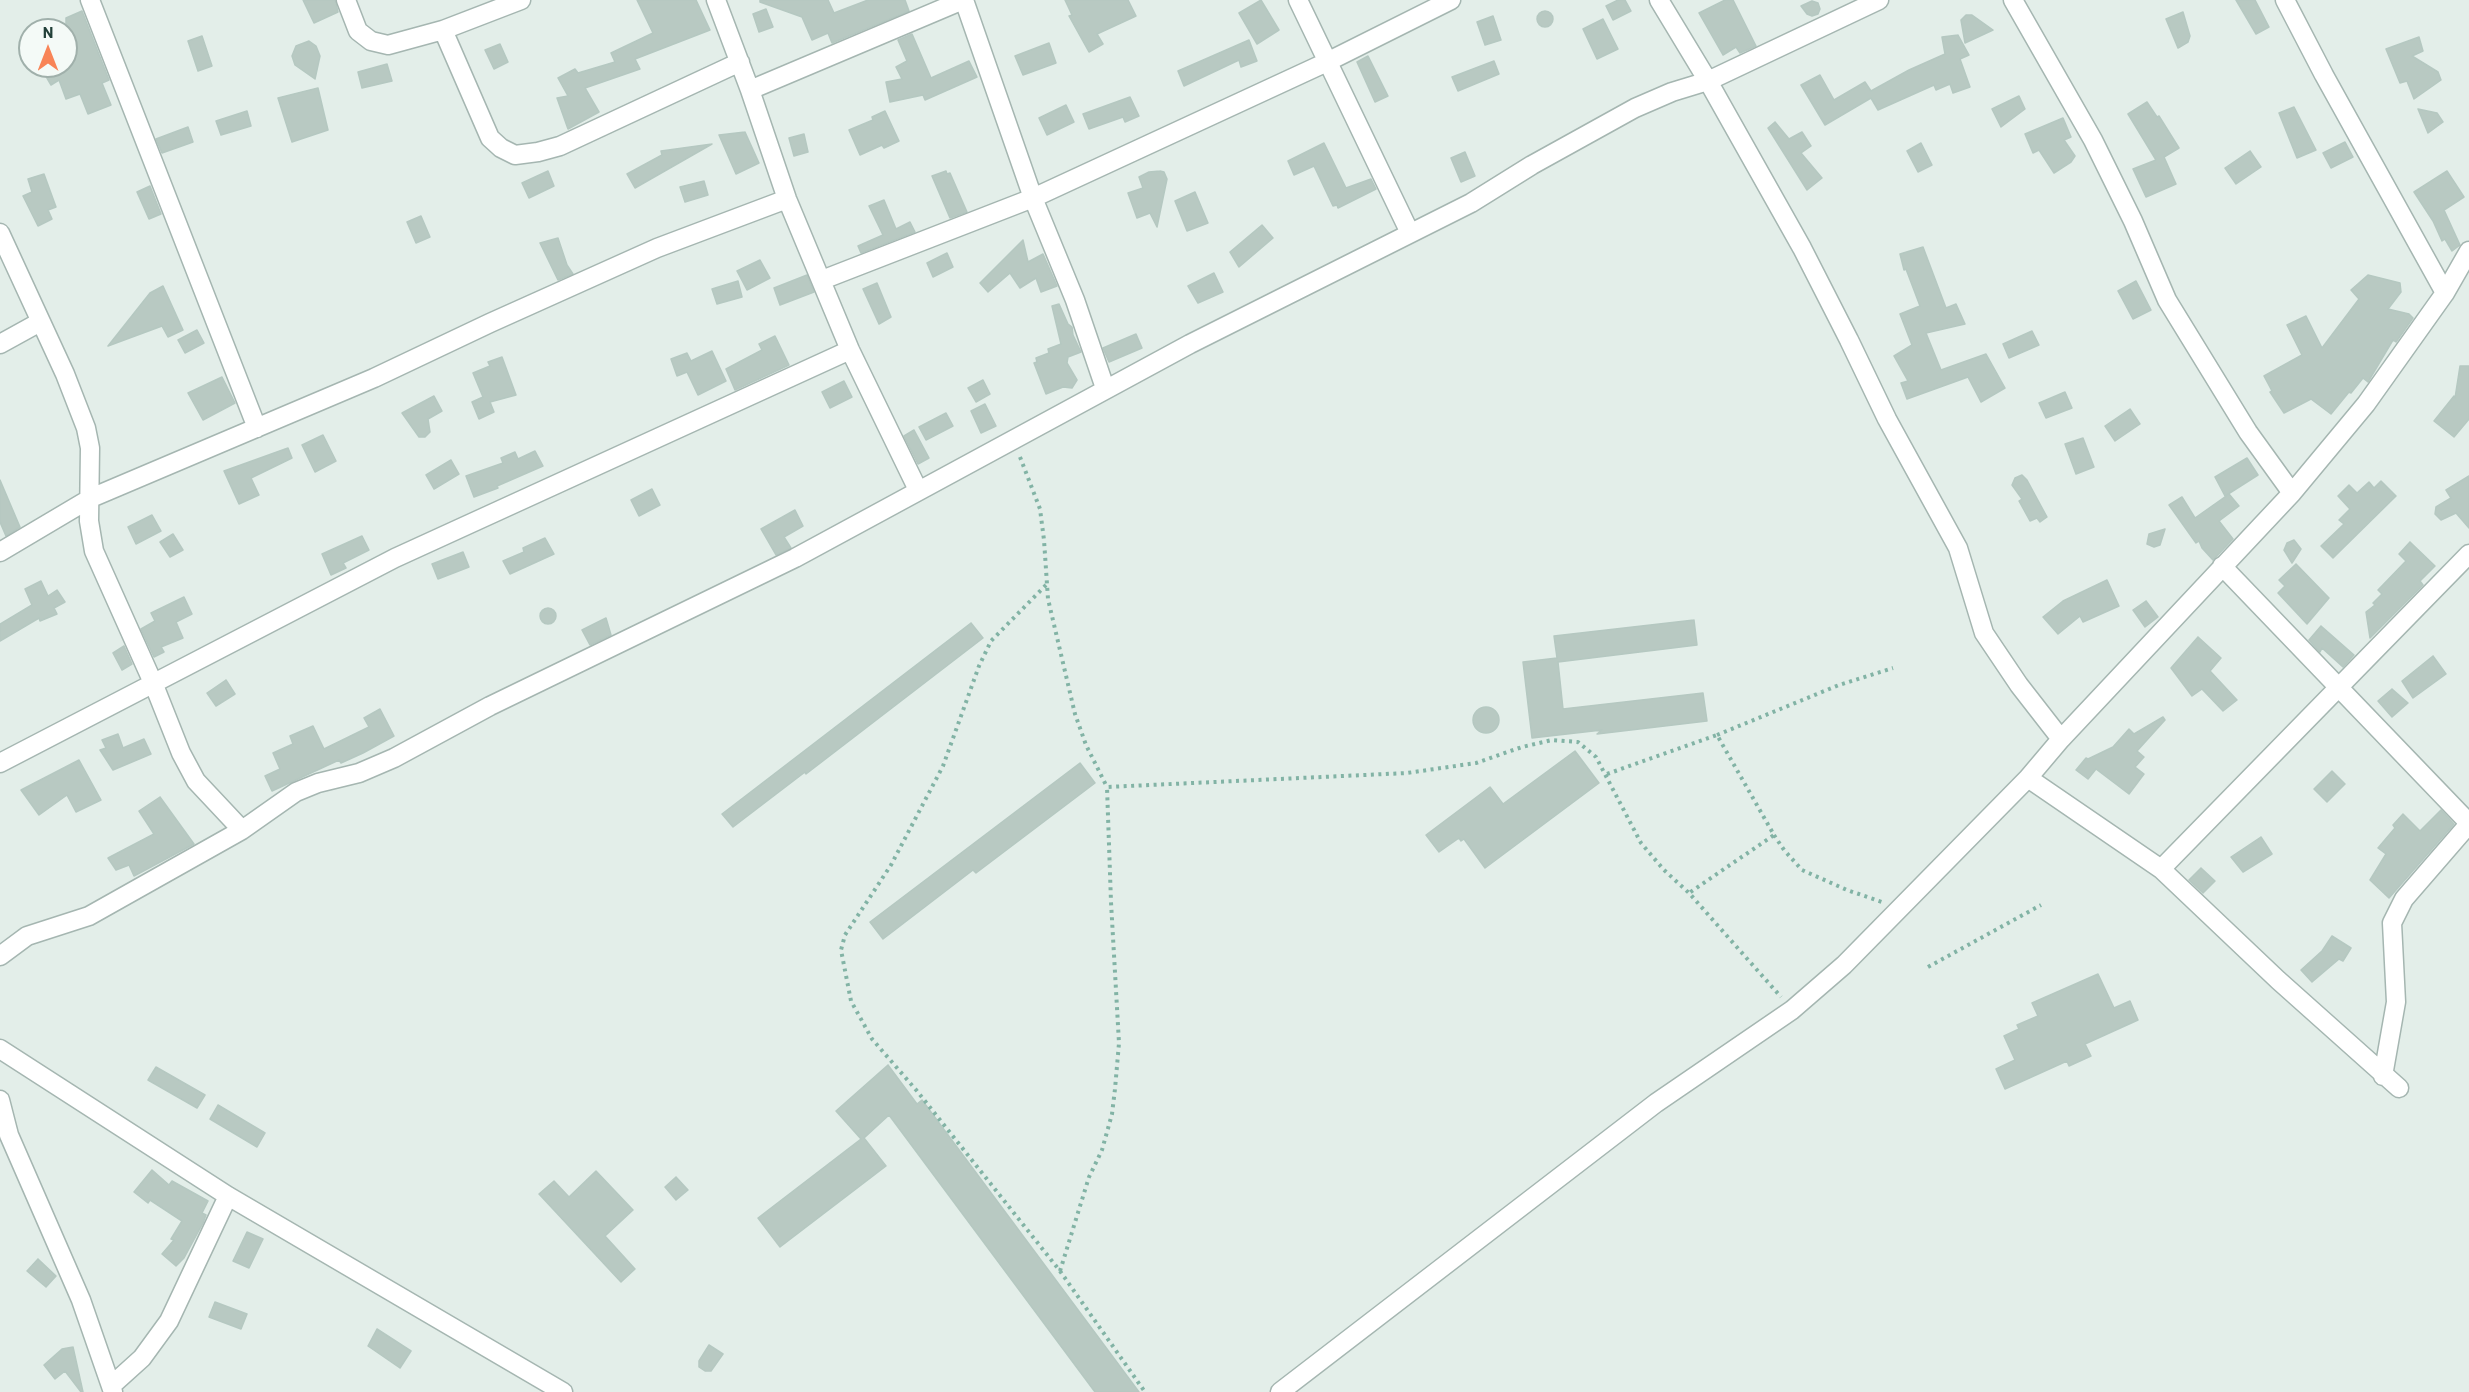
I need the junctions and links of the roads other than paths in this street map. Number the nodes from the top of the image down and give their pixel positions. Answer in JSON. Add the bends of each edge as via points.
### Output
{"nodes":[{"id":1,"x":90,"y":0,"type":"edge"},
{"id":2,"x":346,"y":0,"type":"edge"},
{"id":3,"x":521,"y":0,"type":"edge"},
{"id":4,"x":717,"y":0,"type":"edge"},
{"id":5,"x":964,"y":0,"type":"edge"},
{"id":6,"x":1298,"y":0,"type":"edge"},
{"id":7,"x":1451,"y":0,"type":"edge"},
{"id":8,"x":1659,"y":0,"type":"edge"},
{"id":9,"x":1879,"y":0,"type":"edge"},
{"id":10,"x":2013,"y":0,"type":"edge"},
{"id":11,"x":2284,"y":0,"type":"edge"},
{"id":12,"x":443,"y":30,"type":"junction"},
{"id":13,"x":740,"y":62,"type":"junction"},
{"id":14,"x":1327,"y":62,"type":"junction"},
{"id":15,"x":1708,"y":81,"type":"junction"},
{"id":16,"x":750,"y":90,"type":"junction"},
{"id":17,"x":1033,"y":198,"type":"junction"},
{"id":18,"x":787,"y":199,"type":"junction"},
{"id":19,"x":0,"y":233,"type":"edge"},
{"id":20,"x":1410,"y":233,"type":"junction"},
{"id":21,"x":2469,"y":251,"type":"edge"},
{"id":22,"x":822,"y":280,"type":"junction"},
{"id":23,"x":2445,"y":293,"type":"junction"},
{"id":24,"x":40,"y":322,"type":"junction"},
{"id":25,"x":0,"y":344,"type":"edge"},
{"id":26,"x":850,"y":350,"type":"junction"},
{"id":27,"x":1106,"y":388,"type":"junction"},
{"id":28,"x":257,"y":428,"type":"junction"},
{"id":29,"x":918,"y":490,"type":"junction"},
{"id":30,"x":2292,"y":493,"type":"junction"},
{"id":31,"x":91,"y":498,"type":"junction"},
{"id":32,"x":0,"y":552,"type":"edge"},
{"id":33,"x":2469,"y":554,"type":"edge"},
{"id":34,"x":2222,"y":566,"type":"junction"},
{"id":35,"x":154,"y":685,"type":"junction"},
{"id":36,"x":2339,"y":688,"type":"junction"},
{"id":37,"x":2061,"y":739,"type":"junction"},
{"id":38,"x":0,"y":763,"type":"edge"},
{"id":39,"x":2028,"y":778,"type":"junction"},
{"id":40,"x":2469,"y":824,"type":"edge"},
{"id":41,"x":242,"y":830,"type":"junction"},
{"id":42,"x":2161,"y":869,"type":"junction"},
{"id":43,"x":0,"y":956,"type":"edge"},
{"id":44,"x":0,"y":1049,"type":"edge"},
{"id":45,"x":2383,"y":1076,"type":"junction"},
{"id":46,"x":2399,"y":1088,"type":"dead end"},
{"id":47,"x":0,"y":1100,"type":"edge"},
{"id":48,"x":228,"y":1196,"type":"junction"},
{"id":49,"x":112,"y":1389,"type":"edge"},
{"id":50,"x":563,"y":1392,"type":"edge"},
{"id":51,"x":1280,"y":1392,"type":"edge"}],
"edges":[{"from":1,"to":28,"type":"street"},
{"from":2,"to":12,"type":"street","via":[[358,31],[371,41],[388,45]]},
{"from":3,"to":12,"type":"street"},
{"from":4,"to":13,"type":"street"},
{"from":5,"to":16,"type":"street"},
{"from":5,"to":17,"type":"street"},
{"from":6,"to":14,"type":"street"},
{"from":7,"to":14,"type":"street"},
{"from":8,"to":15,"type":"street"},
{"from":9,"to":15,"type":"street"},
{"from":10,"to":30,"type":"street","via":[[2093,140],[2167,300],[2248,432]]},
{"from":11,"to":23,"type":"street"},
{"from":12,"to":13,"type":"street","via":[[490,138],[515,155],[560,146]]},
{"from":13,"to":16,"type":"street"},
{"from":14,"to":17,"type":"street"},
{"from":14,"to":20,"type":"street"},
{"from":15,"to":20,"type":"street","via":[[1635,108],[1471,203]]},
{"from":15,"to":37,"type":"street","via":[[1807,258],[1887,419],[1958,548],[1984,633]]},
{"from":16,"to":18,"type":"street"},
{"from":17,"to":22,"type":"street"},
{"from":17,"to":27,"type":"street"},
{"from":18,"to":22,"type":"street"},
{"from":18,"to":28,"type":"street","via":[[657,248]]},
{"from":19,"to":24,"type":"street"},
{"from":20,"to":27,"type":"street"},
{"from":21,"to":23,"type":"street"},
{"from":22,"to":26,"type":"street"},
{"from":23,"to":30,"type":"street","via":[[2366,404]]},
{"from":24,"to":25,"type":"street"},
{"from":24,"to":31,"type":"street","via":[[86,428]]},
{"from":26,"to":29,"type":"street"},
{"from":26,"to":35,"type":"street","via":[[395,558]]},
{"from":27,"to":29,"type":"street"},
{"from":28,"to":31,"type":"street"},
{"from":29,"to":41,"type":"street","via":[[795,558],[490,706],[394,758],[296,792]]},
{"from":30,"to":34,"type":"street"},
{"from":31,"to":32,"type":"street"},
{"from":31,"to":35,"type":"street","via":[[89,522],[94,551]]},
{"from":33,"to":36,"type":"street"},
{"from":34,"to":36,"type":"street"},
{"from":34,"to":37,"type":"street"},
{"from":35,"to":38,"type":"street"},
{"from":35,"to":41,"type":"street","via":[[196,782]]},
{"from":36,"to":40,"type":"street"},
{"from":36,"to":42,"type":"street"},
{"from":37,"to":39,"type":"street"},
{"from":39,"to":42,"type":"street"},
{"from":39,"to":51,"type":"street","via":[[1844,965],[1792,1010],[1656,1103]]},
{"from":40,"to":45,"type":"street","via":[[2404,899],[2392,923],[2396,1002]]},
{"from":41,"to":43,"type":"street","via":[[89,916],[27,936]]},
{"from":42,"to":45,"type":"street"},
{"from":44,"to":48,"type":"street"},
{"from":45,"to":46,"type":"street"},
{"from":47,"to":49,"type":"street","via":[[9,1135],[81,1300]]},
{"from":48,"to":49,"type":"street","via":[[169,1321],[142,1358]]},
{"from":48,"to":50,"type":"street"}]}
